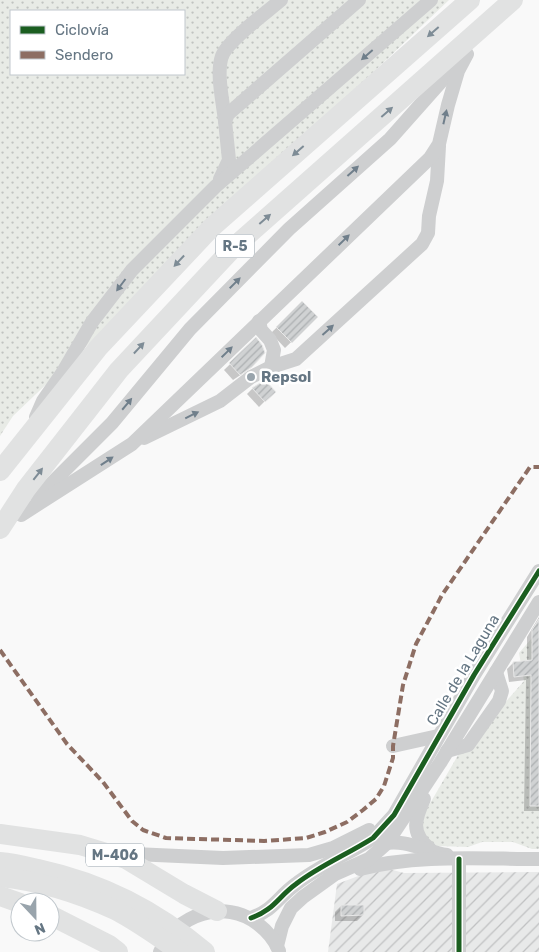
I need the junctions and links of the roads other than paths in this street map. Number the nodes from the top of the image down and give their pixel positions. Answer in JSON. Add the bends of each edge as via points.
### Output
{"nodes":[{"id":1,"x":281,"y":0,"type":"edge"},
{"id":2,"x":359,"y":0,"type":"edge"},
{"id":3,"x":431,"y":0,"type":"edge"},
{"id":4,"x":470,"y":0,"type":"edge"},
{"id":5,"x":512,"y":2,"type":"edge"},
{"id":6,"x":467,"y":54,"type":"junction"},
{"id":7,"x":225,"y":121,"type":"junction"},
{"id":8,"x":439,"y":144,"type":"junction"},
{"id":9,"x":216,"y":186,"type":"junction"},
{"id":10,"x":259,"y":321,"type":"junction"},
{"id":11,"x":271,"y":367,"type":"junction"},
{"id":12,"x":27,"y":437,"type":"junction"},
{"id":13,"x":132,"y":444,"type":"junction"},
{"id":14,"x":0,"y":470,"type":"edge"},
{"id":15,"x":22,"y":515,"type":"junction"},
{"id":16,"x":0,"y":529,"type":"edge"},
{"id":17,"x":0,"y":545,"type":"edge"},
{"id":18,"x":539,"y":571,"type":"edge"},
{"id":19,"x":539,"y":602,"type":"edge"},
{"id":20,"x":438,"y":736,"type":"junction"},
{"id":21,"x":393,"y":746,"type":"dead end"},
{"id":22,"x":443,"y":757,"type":"junction"},
{"id":23,"x":411,"y":784,"type":"junction"},
{"id":24,"x":0,"y":834,"type":"edge"},
{"id":25,"x":387,"y":843,"type":"junction"},
{"id":26,"x":80,"y":845,"type":"junction"},
{"id":27,"x":434,"y":852,"type":"junction"},
{"id":28,"x":460,"y":859,"type":"junction"},
{"id":29,"x":539,"y":859,"type":"edge"},
{"id":30,"x":0,"y":862,"type":"edge"},
{"id":31,"x":318,"y":870,"type":"junction"},
{"id":32,"x":0,"y":877,"type":"edge"},
{"id":33,"x":315,"y":887,"type":"junction"},
{"id":34,"x":217,"y":911,"type":"junction"},
{"id":35,"x":251,"y":918,"type":"junction"},
{"id":36,"x":60,"y":920,"type":"edge"},
{"id":37,"x":149,"y":920,"type":"junction"},
{"id":38,"x":193,"y":949,"type":"edge"},
{"id":39,"x":278,"y":949,"type":"edge"},
{"id":40,"x":118,"y":952,"type":"edge"},
{"id":41,"x":160,"y":952,"type":"edge"},
{"id":42,"x":459,"y":952,"type":"edge"}],
"edges":[{"from":1,"to":7,"type":"street","via":[[229,44],[222,56],[220,73]]},
{"from":2,"to":7,"type":"street","via":[[228,114]]},
{"from":3,"to":9,"type":"street","one_way":true},
{"from":4,"to":12,"type":"highway","number":"R-5","one_way":true,"via":[[211,228],[98,348]]},
{"from":5,"to":6,"type":"highway","via":[[493,30]]},
{"from":16,"to":5,"type":"highway","number":"R-5","one_way":true,"via":[[26,489],[119,370],[234,247]]},
{"from":8,"to":6,"type":"street","one_way":true,"via":[[456,80]]},
{"from":15,"to":6,"type":"street","one_way":true,"via":[[112,423],[190,329],[289,229],[390,139]]},
{"from":7,"to":9,"type":"street","via":[[229,160]]},
{"from":10,"to":8,"type":"street","one_way":true,"via":[[430,158]]},
{"from":11,"to":8,"type":"street","one_way":true,"via":[[296,359],[422,244],[428,233],[437,181]]},
{"from":9,"to":12,"type":"street","one_way":true,"via":[[132,270],[92,322],[43,401]]},
{"from":10,"to":11,"type":"street","via":[[274,350]]},
{"from":13,"to":10,"type":"street","one_way":true},
{"from":13,"to":11,"type":"street","one_way":true,"via":[[220,401],[251,377]]},
{"from":12,"to":14,"type":"highway","number":"R-5"},
{"from":15,"to":13,"type":"street","one_way":true},
{"from":15,"to":17,"type":"highway"},
{"from":18,"to":20,"type":"street","name":"Calle de la Laguna"},
{"from":19,"to":22,"type":"street","name":"Calle de la Laguna"},
{"from":20,"to":21,"type":"street"},
{"from":20,"to":23,"type":"street","name":"Calle de la Laguna"},
{"from":22,"to":25,"type":"street","name":"Calle de la Laguna"},
{"from":22,"to":27,"type":"street","via":[[417,815],[416,825],[422,843]]},
{"from":23,"to":26,"type":"street","via":[[391,811],[368,830],[333,848],[309,855],[223,858],[134,854]]},
{"from":23,"to":31,"type":"street","via":[[382,830]]},
{"from":24,"to":26,"type":"highway","number":"M-406"},
{"from":25,"to":27,"type":"street","via":[[403,842]]},
{"from":25,"to":31,"type":"street"},
{"from":25,"to":33,"type":"street","name":"Calle de la Laguna","via":[[369,859]]},
{"from":26,"to":34,"type":"highway","number":"M-406","via":[[132,862]]},
{"from":27,"to":28,"type":"street"},
{"from":28,"to":29,"type":"street"},
{"from":28,"to":33,"type":"street","via":[[378,864]]},
{"from":28,"to":42,"type":"street"},
{"from":30,"to":37,"type":"highway","number":"M-406","via":[[55,872],[97,886],[126,898]]},
{"from":31,"to":35,"type":"street","via":[[296,884],[264,914]]},
{"from":32,"to":37,"type":"highway","number":"M-406","via":[[49,887]]},
{"from":33,"to":39,"type":"street","via":[[291,908],[282,926]]},
{"from":34,"to":35,"type":"street","via":[[235,912]]},
{"from":34,"to":41,"type":"street","via":[[196,915],[178,926]]},
{"from":35,"to":39,"type":"street","via":[[266,930]]},
{"from":36,"to":40,"type":"highway"},
{"from":37,"to":38,"type":"highway","number":"M-406"}]}
